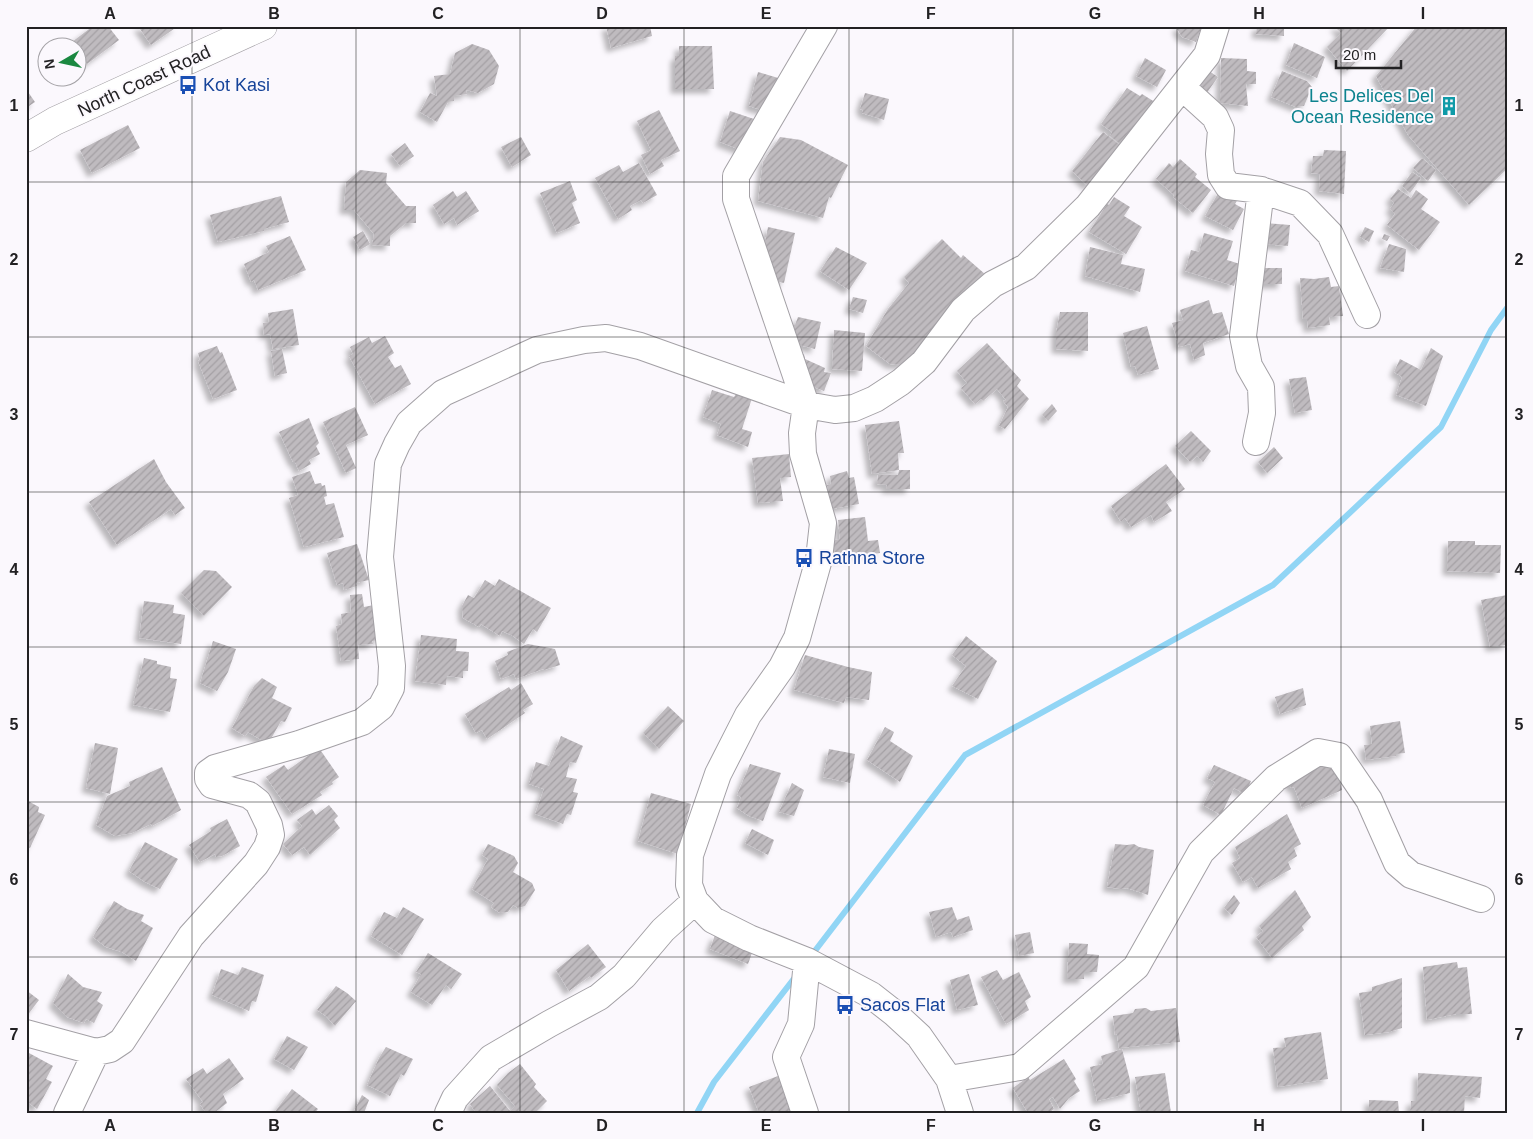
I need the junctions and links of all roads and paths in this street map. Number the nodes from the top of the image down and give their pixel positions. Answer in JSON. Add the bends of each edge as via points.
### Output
{"nodes":[{"id":1,"x":263,"y":26,"type":"edge"},
{"id":2,"x":824,"y":26,"type":"edge"},
{"id":3,"x":1216,"y":26,"type":"edge"},
{"id":4,"x":1182,"y":87,"type":"junction"},
{"id":5,"x":26,"y":138,"type":"edge"},
{"id":6,"x":1261,"y":190,"type":"junction"},
{"id":7,"x":1367,"y":315,"type":"dead end"},
{"id":8,"x":806,"y":405,"type":"junction"},
{"id":9,"x":1256,"y":442,"type":"dead end"},
{"id":10,"x":1481,"y":899,"type":"dead end"},
{"id":11,"x":695,"y":901,"type":"junction"},
{"id":12,"x":806,"y":961,"type":"junction"},
{"id":13,"x":26,"y":1033,"type":"edge"},
{"id":14,"x":96,"y":1052,"type":"junction"},
{"id":15,"x":949,"y":1079,"type":"junction"},
{"id":16,"x":67,"y":1113,"type":"edge"},
{"id":17,"x":448,"y":1113,"type":"edge"},
{"id":18,"x":805,"y":1113,"type":"edge"},
{"id":19,"x":960,"y":1113,"type":"edge"}],
"edges":[{"from":1,"to":5,"type":"main road","name":"North Coast Road","via":[[55,121]]},
{"from":2,"to":8,"type":"street","via":[[736,176],[736,199]]},
{"from":3,"to":4,"type":"street","via":[[1207,55]]},
{"from":4,"to":6,"type":"street","via":[[1215,117],[1221,130],[1221,175],[1228,186]]},
{"from":4,"to":8,"type":"street","via":[[1088,206],[1026,267],[994,284],[963,310],[924,362],[901,382],[854,408],[835,410]]},
{"from":6,"to":7,"type":"street","via":[[1300,203],[1330,234]]},
{"from":6,"to":9,"type":"street","via":[[1243,336],[1250,366],[1262,387],[1262,413]]},
{"from":8,"to":11,"type":"street","via":[[803,454],[823,523],[819,559],[797,638],[782,667],[748,715],[718,774],[690,855],[689,885]]},
{"from":8,"to":14,"type":"street","via":[[640,346],[606,338],[537,350],[443,394],[409,423],[388,464],[380,557],[392,666],[391,688],[381,707],[362,722],[215,768],[208,773],[212,785],[249,795],[258,802],[269,825],[267,848],[191,936],[122,1041],[110,1049]]},
{"from":10,"to":15,"type":"street","via":[[1410,875],[1397,863],[1369,800],[1339,756],[1318,752],[1276,778],[1201,852],[1136,967],[1020,1067]]},
{"from":11,"to":12,"type":"street","via":[[713,920]]},
{"from":11,"to":17,"type":"street","via":[[663,930],[624,976],[599,997],[491,1058],[455,1098]]},
{"from":12,"to":15,"type":"street","via":[[871,995],[894,1013],[919,1036]]},
{"from":12,"to":18,"type":"street","via":[[800,1024],[786,1057]]},
{"from":13,"to":14,"type":"street"},
{"from":14,"to":16,"type":"street"},
{"from":15,"to":19,"type":"street"}]}
